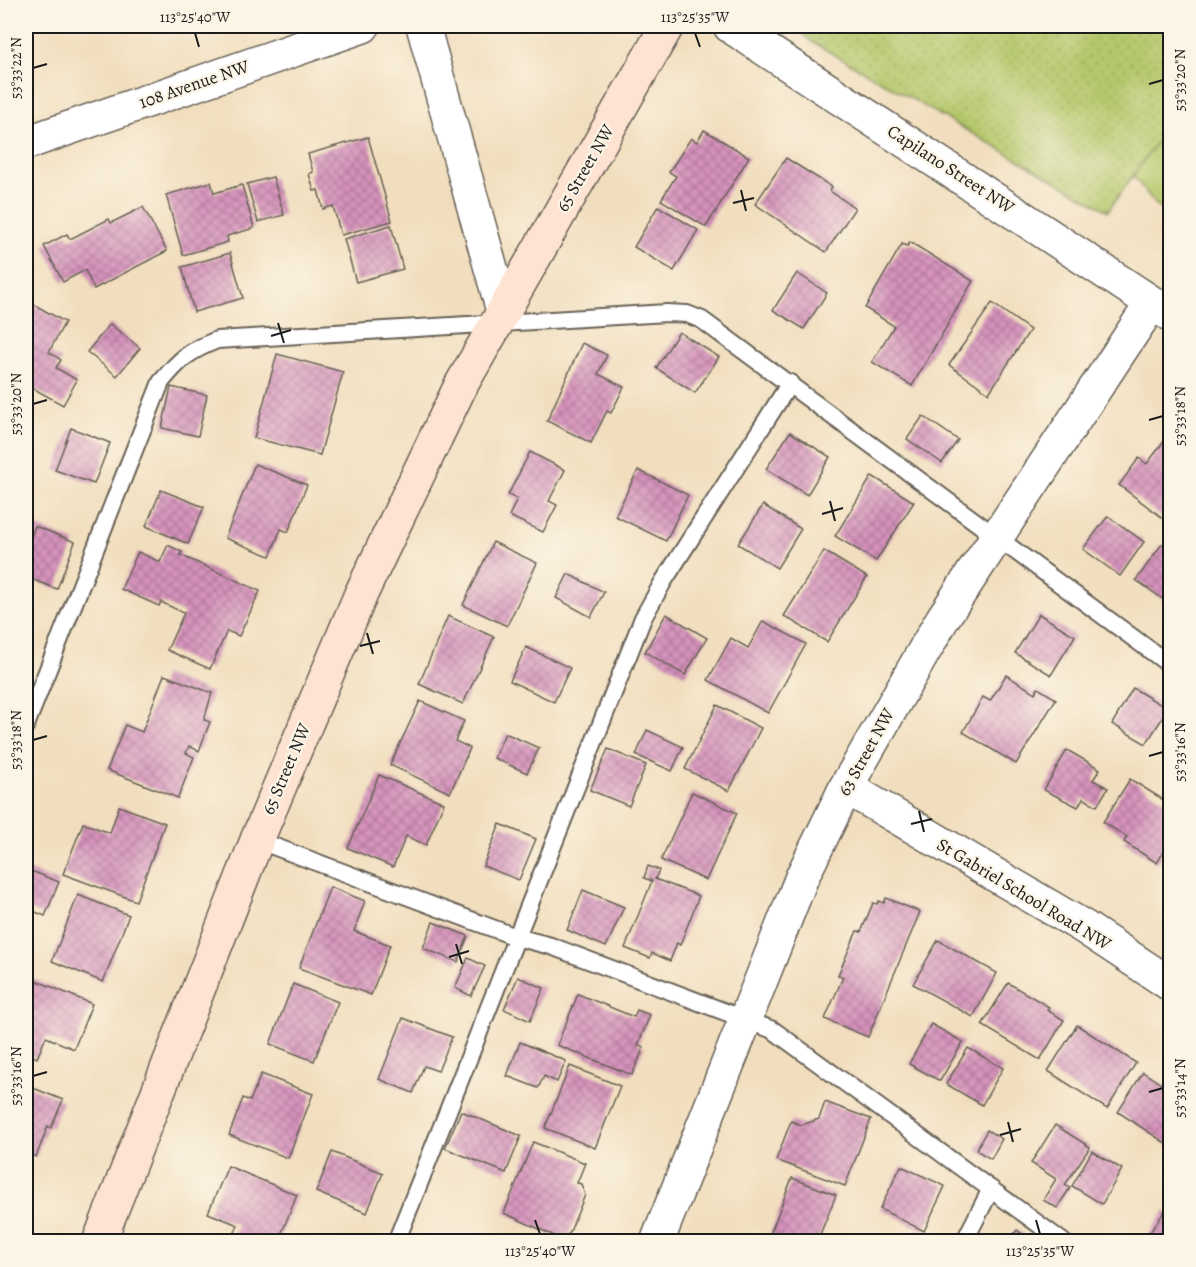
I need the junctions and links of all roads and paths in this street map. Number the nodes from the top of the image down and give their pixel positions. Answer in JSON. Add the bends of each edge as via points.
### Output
{"nodes":[{"id":1,"x":363,"y":26,"type":"edge"},
{"id":2,"x":423,"y":26,"type":"edge"},
{"id":3,"x":667,"y":26,"type":"edge"},
{"id":4,"x":730,"y":26,"type":"edge"},
{"id":5,"x":26,"y":143,"type":"edge"},
{"id":6,"x":1161,"y":309,"type":"edge"},
{"id":7,"x":499,"y":318,"type":"junction"},
{"id":8,"x":790,"y":383,"type":"junction"},
{"id":9,"x":996,"y":536,"type":"junction"},
{"id":10,"x":1170,"y":665,"type":"edge"},
{"id":11,"x":26,"y":725,"type":"edge"},
{"id":12,"x":846,"y":787,"type":"junction"},
{"id":13,"x":256,"y":840,"type":"junction"},
{"id":14,"x":516,"y":937,"type":"junction"},
{"id":15,"x":1170,"y":984,"type":"edge"},
{"id":16,"x":745,"y":1019,"type":"junction"},
{"id":17,"x":991,"y":1189,"type":"junction"},
{"id":18,"x":99,"y":1242,"type":"edge"},
{"id":19,"x":396,"y":1242,"type":"edge"},
{"id":20,"x":657,"y":1242,"type":"edge"},
{"id":21,"x":964,"y":1242,"type":"edge"},
{"id":22,"x":1063,"y":1242,"type":"edge"}],
"edges":[{"from":1,"to":5,"type":"street","name":"108 Avenue NW"},
{"from":2,"to":7,"type":"street"},
{"from":3,"to":7,"type":"street","name":"65 Street NW"},
{"from":4,"to":6,"type":"street","name":"Capilano Street NW"},
{"from":6,"to":9,"type":"street","name":"63 Street NW"},
{"from":7,"to":8,"type":"lane","via":[[687,314],[702,320]]},
{"from":7,"to":11,"type":"lane","via":[[218,340],[181,358],[161,382]]},
{"from":7,"to":13,"type":"street","name":"65 Street NW","via":[[460,387],[361,594]]},
{"from":8,"to":9,"type":"lane"},
{"from":8,"to":14,"type":"lane","via":[[643,618]]},
{"from":9,"to":10,"type":"lane"},
{"from":9,"to":12,"type":"street","name":"63 Street NW","via":[[916,664]]},
{"from":12,"to":15,"type":"street","name":"St Gabriel School Road NW","via":[[1084,927]]},
{"from":12,"to":16,"type":"street","name":"63 Street NW","via":[[802,877]]},
{"from":13,"to":14,"type":"lane"},
{"from":13,"to":18,"type":"street","name":"65 Street NW"},
{"from":14,"to":16,"type":"lane","via":[[551,946]]},
{"from":14,"to":19,"type":"lane"},
{"from":16,"to":17,"type":"lane","via":[[773,1030]]},
{"from":16,"to":20,"type":"street","name":"63 Street NW"},
{"from":17,"to":21,"type":"lane"},
{"from":17,"to":22,"type":"lane"}]}
